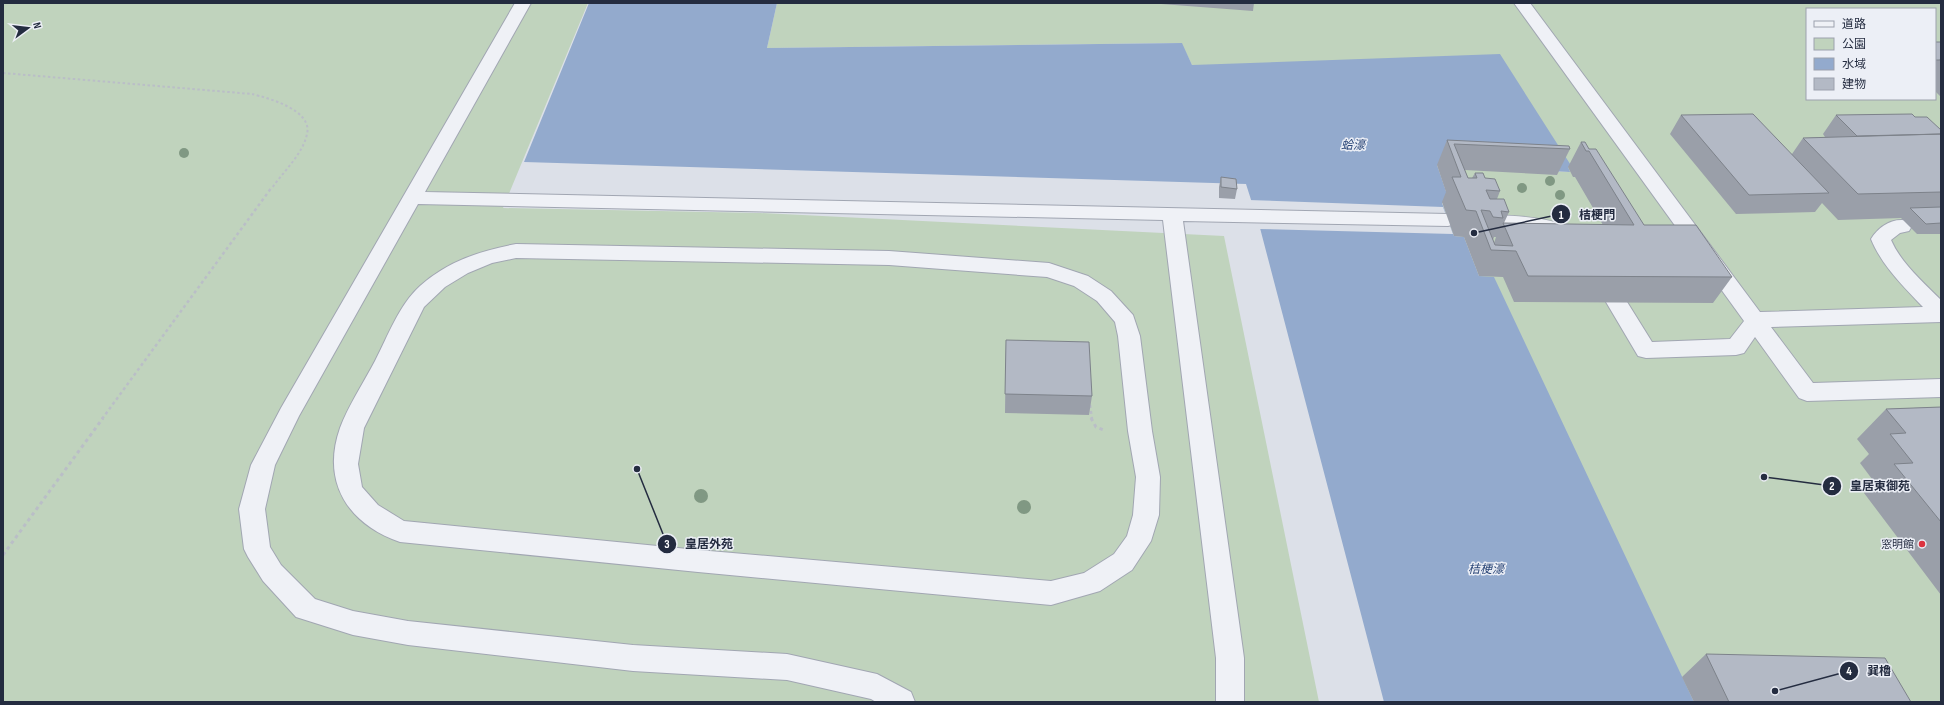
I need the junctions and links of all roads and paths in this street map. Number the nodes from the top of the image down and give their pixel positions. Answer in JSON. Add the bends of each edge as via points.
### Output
{"nodes":[{"id":1,"x":523,"y":3,"type":"edge"},
{"id":2,"x":1522,"y":3,"type":"edge"},
{"id":3,"x":3,"y":73,"type":"edge"},
{"id":4,"x":412,"y":198,"type":"junction"},
{"id":5,"x":1172,"y":214,"type":"junction"},
{"id":6,"x":1448,"y":220,"type":"dead end"},
{"id":7,"x":1476,"y":221,"type":"edge"},
{"id":8,"x":1902,"y":226,"type":"dead end"},
{"id":9,"x":1581,"y":245,"type":"edge"},
{"id":10,"x":889,"y":258,"type":"joint"},
{"id":11,"x":1617,"y":302,"type":"edge"},
{"id":12,"x":1941,"y":313,"type":"edge"},
{"id":13,"x":1756,"y":320,"type":"junction"},
{"id":14,"x":1941,"y":388,"type":"edge"},
{"id":15,"x":3,"y":555,"type":"edge"},
{"id":16,"x":902,"y":702,"type":"edge"},
{"id":17,"x":1230,"y":702,"type":"edge"}],
"edges":[{"from":1,"to":4,"type":"street"},
{"from":2,"to":13,"type":"street"},
{"from":3,"to":15,"type":"path","via":[[269,97],[285,104],[305,120],[308,131],[302,147],[290,164]]},
{"from":4,"to":5,"type":"street"},
{"from":4,"to":16,"type":"street","via":[[289,414],[263,465],[252,509],[257,549],[272,573],[306,608],[353,623],[408,633],[633,658],[787,667],[877,687]]},
{"from":5,"to":6,"type":"street"},
{"from":5,"to":17,"type":"street","via":[[1230,658]]},
{"from":7,"to":9,"type":"street","via":[[1523,222],[1546,226],[1569,235]]},
{"from":8,"to":12,"type":"street","via":[[1884,235],[1881,239],[1883,245],[1894,261]]},
{"from":10,"to":10,"type":"street","via":[[1049,270],[1070,276],[1092,287],[1104,296],[1125,320],[1148,477],[1146,515],[1138,541],[1123,562],[1090,583],[1051,593],[400,531],[374,517],[353,497],[345,464],[352,428],[416,303],[430,287],[458,268],[496,255],[523,251]]},
{"from":11,"to":13,"type":"street","via":[[1646,350],[1736,347]]},
{"from":12,"to":13,"type":"street"},
{"from":13,"to":14,"type":"street","via":[[1807,392]]}]}
